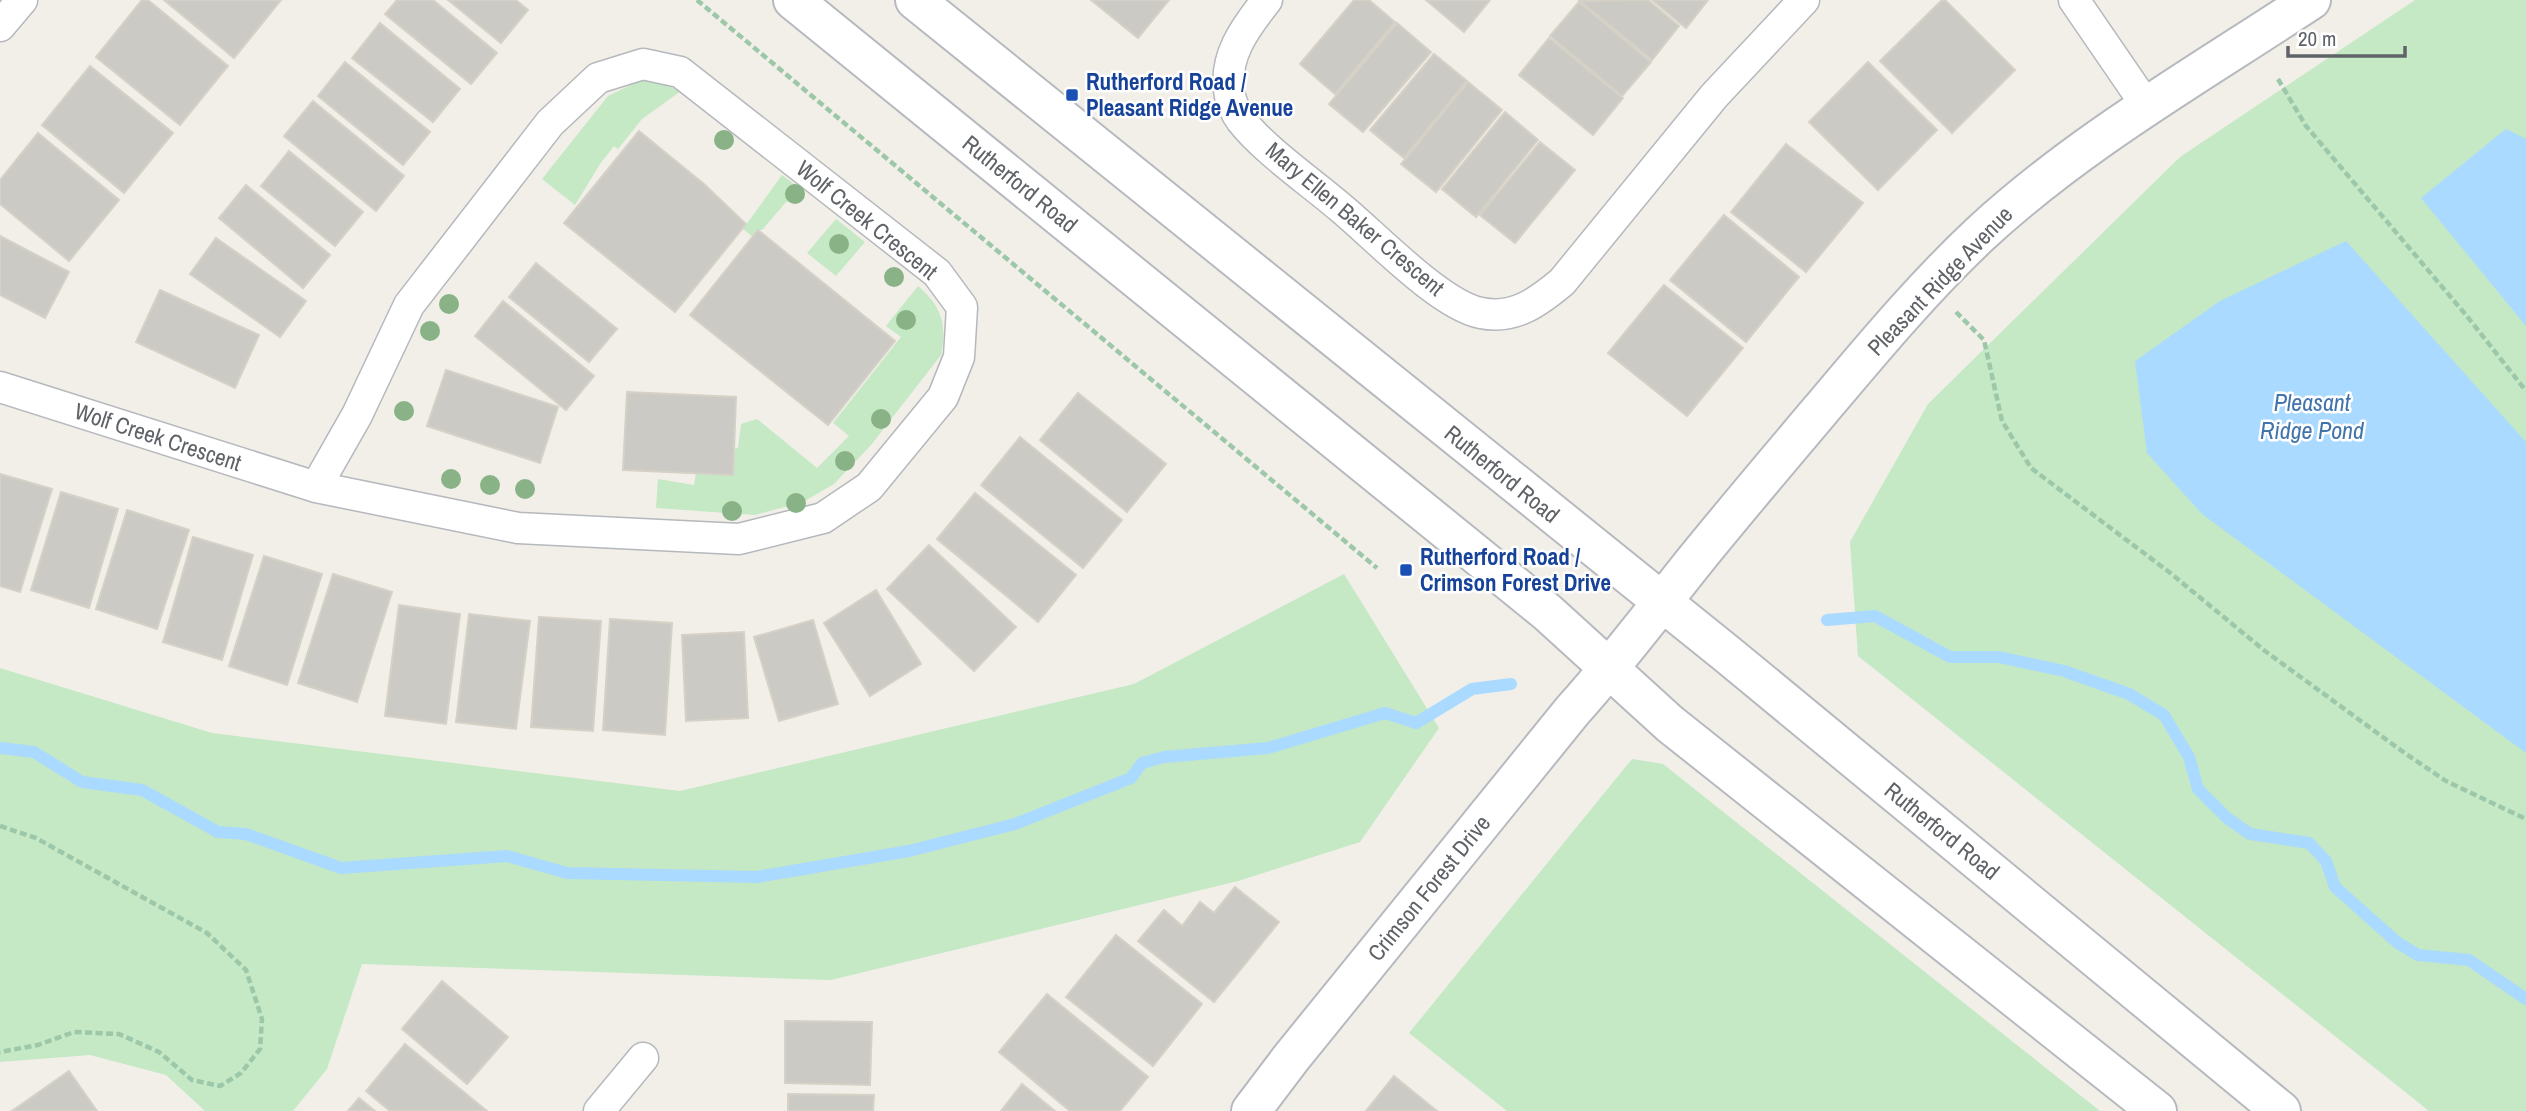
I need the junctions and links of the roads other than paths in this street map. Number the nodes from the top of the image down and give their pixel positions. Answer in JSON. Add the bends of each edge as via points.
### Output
{"nodes":[{"id":1,"x":22,"y":0,"type":"edge"},
{"id":2,"x":793,"y":0,"type":"edge"},
{"id":3,"x":915,"y":0,"type":"edge"},
{"id":4,"x":1267,"y":0,"type":"edge"},
{"id":5,"x":1804,"y":0,"type":"edge"},
{"id":6,"x":2074,"y":0,"type":"edge"},
{"id":7,"x":2311,"y":0,"type":"edge"},
{"id":8,"x":0,"y":26,"type":"edge"},
{"id":9,"x":2148,"y":108,"type":"junction"},
{"id":10,"x":0,"y":387,"type":"edge"},
{"id":11,"x":316,"y":487,"type":"junction"},
{"id":12,"x":1662,"y":603,"type":"junction"},
{"id":13,"x":1611,"y":668,"type":"junction"},
{"id":14,"x":643,"y":1058,"type":"dead end"},
{"id":15,"x":599,"y":1111,"type":"edge"},
{"id":16,"x":1251,"y":1111,"type":"edge"},
{"id":17,"x":2157,"y":1111,"type":"edge"},
{"id":18,"x":2281,"y":1111,"type":"edge"}],
"edges":[{"from":1,"to":8,"type":"street"},
{"from":2,"to":13,"type":"main road","name":"Rutherford Road","via":[[1515,585]]},
{"from":3,"to":12,"type":"main road","name":"Rutherford Road"},
{"from":4,"to":5,"type":"street","name":"Mary Ellen Baker Crescent","via":[[1232,53],[1228,67],[1230,94],[1242,120],[1427,282],[1464,307],[1494,315],[1522,310],[1562,282],[1714,96]]},
{"from":6,"to":9,"type":"street"},
{"from":7,"to":9,"type":"main road","name":"Pleasant Ridge Avenue"},
{"from":9,"to":12,"type":"main road","name":"Pleasant Ridge Avenue","via":[[2017,202],[1925,289]]},
{"from":10,"to":11,"type":"street","name":"Wolf Creek Crescent"},
{"from":11,"to":11,"type":"street","name":"Wolf Creek Crescent","via":[[518,528],[739,539],[823,518],[869,487],[943,397],[959,357],[962,307],[937,273],[680,72],[643,64],[598,78],[550,123],[409,305],[357,415]]},
{"from":12,"to":13,"type":"main road","name":"Pleasant Ridge Avenue"},
{"from":12,"to":18,"type":"main road","name":"Rutherford Road"},
{"from":13,"to":16,"type":"main road","name":"Crimson Forest Drive"},
{"from":13,"to":17,"type":"main road","name":"Rutherford Road","via":[[1670,724]]},
{"from":14,"to":15,"type":"street"}]}
